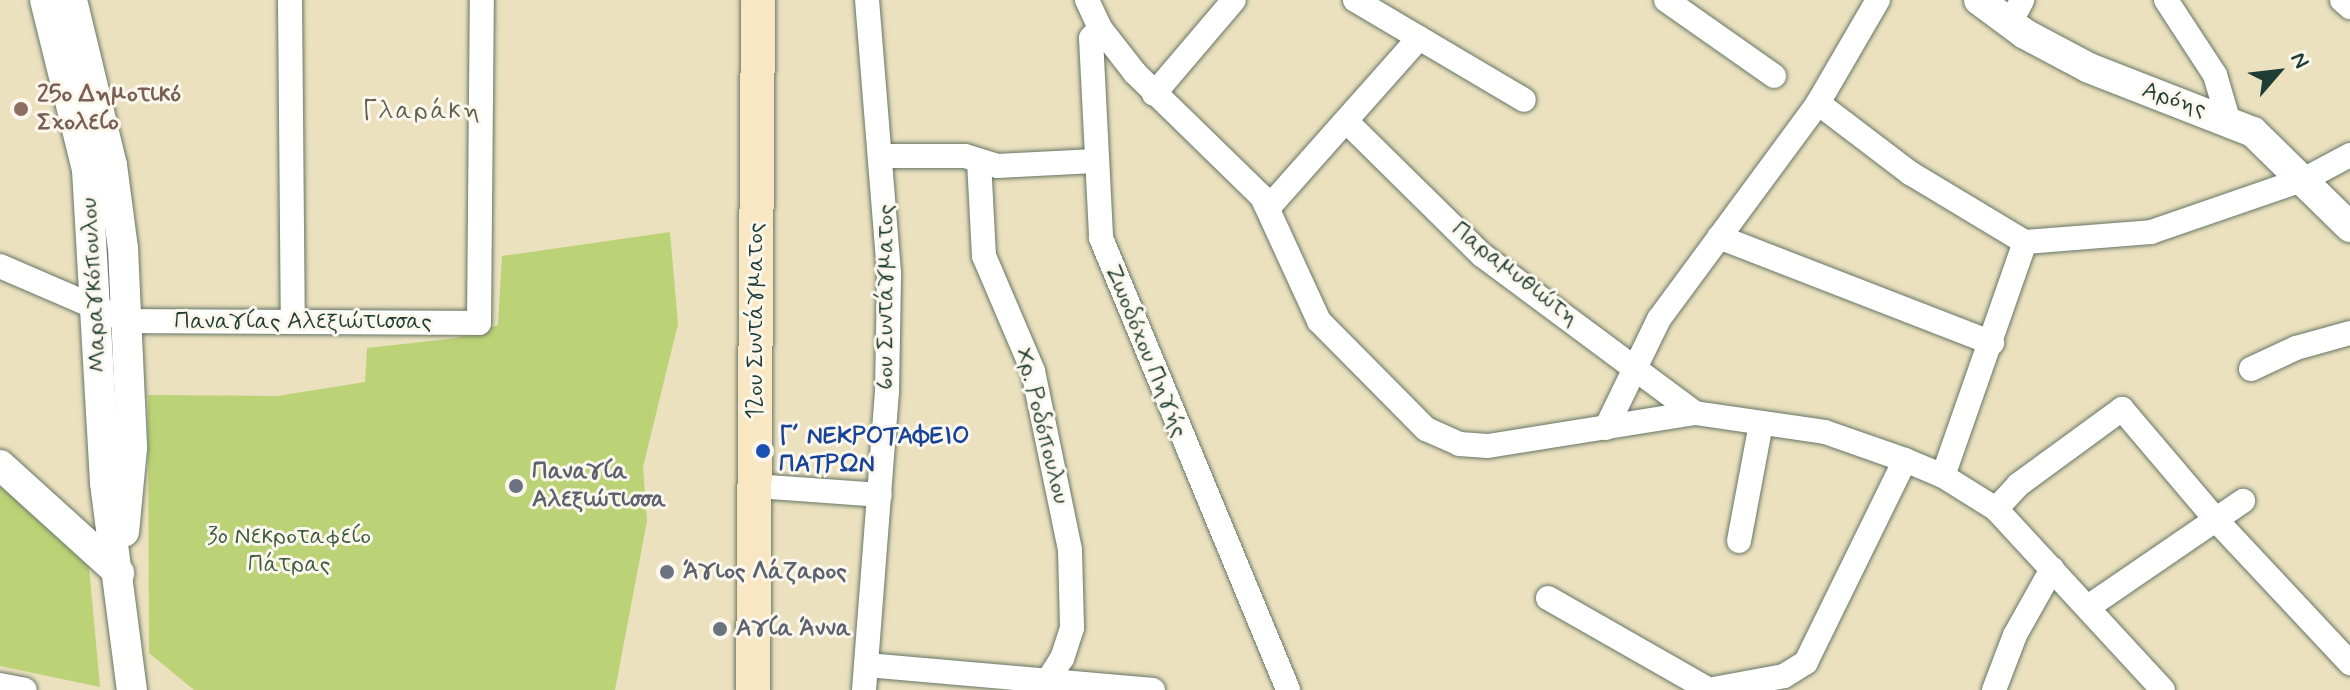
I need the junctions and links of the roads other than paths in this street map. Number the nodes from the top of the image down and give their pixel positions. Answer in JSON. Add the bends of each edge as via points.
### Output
{"nodes":[{"id":1,"x":45,"y":0,"type":"edge"},
{"id":2,"x":72,"y":0,"type":"edge"},
{"id":3,"x":290,"y":0,"type":"edge"},
{"id":4,"x":482,"y":0,"type":"edge"},
{"id":5,"x":758,"y":0,"type":"edge"},
{"id":6,"x":867,"y":0,"type":"edge"},
{"id":7,"x":1087,"y":0,"type":"edge"},
{"id":8,"x":1234,"y":0,"type":"edge"},
{"id":9,"x":1355,"y":0,"type":"edge"},
{"id":10,"x":1666,"y":0,"type":"edge"},
{"id":11,"x":1878,"y":0,"type":"edge"},
{"id":12,"x":1979,"y":0,"type":"edge"},
{"id":13,"x":2166,"y":0,"type":"edge"},
{"id":14,"x":2342,"y":0,"type":"edge"},
{"id":15,"x":2350,"y":7,"type":"edge"},
{"id":16,"x":2016,"y":12,"type":"edge"},
{"id":17,"x":1100,"y":28,"type":"junction"},
{"id":18,"x":1419,"y":38,"type":"junction"},
{"id":19,"x":1774,"y":76,"type":"dead end"},
{"id":20,"x":1154,"y":94,"type":"junction"},
{"id":21,"x":1524,"y":100,"type":"dead end"},
{"id":22,"x":1818,"y":103,"type":"junction"},
{"id":23,"x":2228,"y":119,"type":"junction"},
{"id":24,"x":1346,"y":121,"type":"junction"},
{"id":25,"x":2350,"y":155,"type":"edge"},
{"id":26,"x":883,"y":156,"type":"junction"},
{"id":27,"x":979,"y":161,"type":"junction"},
{"id":28,"x":1095,"y":161,"type":"junction"},
{"id":29,"x":2305,"y":179,"type":"junction"},
{"id":30,"x":1269,"y":207,"type":"junction"},
{"id":31,"x":2350,"y":227,"type":"edge"},
{"id":32,"x":1719,"y":237,"type":"junction"},
{"id":33,"x":2025,"y":242,"type":"junction"},
{"id":34,"x":0,"y":266,"type":"edge"},
{"id":35,"x":94,"y":304,"type":"junction"},
{"id":36,"x":127,"y":321,"type":"junction"},
{"id":37,"x":293,"y":322,"type":"junction"},
{"id":38,"x":2350,"y":333,"type":"edge"},
{"id":39,"x":1992,"y":343,"type":"junction"},
{"id":40,"x":1633,"y":364,"type":"junction"},
{"id":41,"x":2251,"y":369,"type":"dead end"},
{"id":42,"x":1695,"y":413,"type":"junction"},
{"id":43,"x":1761,"y":423,"type":"junction"},
{"id":44,"x":1606,"y":428,"type":"junction"},
{"id":45,"x":1905,"y":460,"type":"junction"},
{"id":46,"x":0,"y":465,"type":"edge"},
{"id":47,"x":1943,"y":476,"type":"junction"},
{"id":48,"x":755,"y":486,"type":"junction"},
{"id":49,"x":880,"y":495,"type":"junction"},
{"id":50,"x":2243,"y":501,"type":"dead end"},
{"id":51,"x":1996,"y":509,"type":"junction"},
{"id":52,"x":2217,"y":521,"type":"junction"},
{"id":53,"x":1739,"y":541,"type":"dead end"},
{"id":54,"x":2052,"y":569,"type":"junction"},
{"id":55,"x":119,"y":573,"type":"junction"},
{"id":56,"x":1548,"y":598,"type":"dead end"},
{"id":57,"x":2088,"y":607,"type":"junction"},
{"id":58,"x":2346,"y":652,"type":"edge"},
{"id":59,"x":867,"y":665,"type":"junction"},
{"id":60,"x":0,"y":685,"type":"edge"},
{"id":61,"x":1044,"y":685,"type":"edge"},
{"id":62,"x":25,"y":690,"type":"edge"},
{"id":63,"x":132,"y":690,"type":"edge"},
{"id":64,"x":753,"y":690,"type":"edge"},
{"id":65,"x":864,"y":690,"type":"edge"},
{"id":66,"x":1153,"y":690,"type":"edge"},
{"id":67,"x":1288,"y":690,"type":"edge"},
{"id":68,"x":1708,"y":690,"type":"edge"},
{"id":69,"x":1994,"y":690,"type":"edge"},
{"id":70,"x":2163,"y":690,"type":"edge"}],
"edges":[{"from":1,"to":35,"type":"street","name":"Μαραγκόπουλου","via":[[87,170]]},
{"from":2,"to":36,"type":"street","name":"Μαραγκόπουλου","via":[[116,189]]},
{"from":3,"to":37,"type":"street"},
{"from":4,"to":37,"type":"street","name":"Παναγίας Αλεξιώτισσας","via":[[479,323]]},
{"from":5,"to":48,"type":"main road","name":"12ου Συντάγματος"},
{"from":6,"to":26,"type":"street","name":"6ου Συντάγματος"},
{"from":7,"to":17,"type":"street"},
{"from":8,"to":20,"type":"street"},
{"from":9,"to":18,"type":"street"},
{"from":10,"to":19,"type":"street"},
{"from":11,"to":22,"type":"street"},
{"from":12,"to":16,"type":"street","name":"Αρόης"},
{"from":13,"to":23,"type":"street","via":[[2215,75]]},
{"from":14,"to":15,"type":"street"},
{"from":16,"to":23,"type":"street","name":"Αρόης","via":[[2089,68]]},
{"from":17,"to":20,"type":"street"},
{"from":17,"to":28,"type":"street","name":"Ζωοδόχου Πηγής","via":[[1091,38]]},
{"from":18,"to":21,"type":"street"},
{"from":18,"to":24,"type":"street"},
{"from":20,"to":30,"type":"street"},
{"from":22,"to":32,"type":"street"},
{"from":22,"to":33,"type":"street","via":[[1910,173]]},
{"from":23,"to":29,"type":"street","name":"Αρόης","via":[[2261,138]]},
{"from":24,"to":30,"type":"street"},
{"from":24,"to":40,"type":"street","name":"Παραμυθιώτη","via":[[1482,255]]},
{"from":25,"to":29,"type":"street"},
{"from":26,"to":27,"type":"street","via":[[937,154]]},
{"from":26,"to":49,"type":"street","name":"6ου Συντάγματος","via":[[889,273]]},
{"from":27,"to":28,"type":"street","via":[[997,166]]},
{"from":27,"to":61,"type":"street","name":"Χρ. Ροδόπουλου","via":[[984,256],[1033,371],[1070,550],[1072,628],[1062,658]]},
{"from":28,"to":67,"type":"street","name":"Ζωοδόχου Πηγής","via":[[1104,247]]},
{"from":29,"to":31,"type":"street","name":"Αρόης"},
{"from":29,"to":33,"type":"street","via":[[2151,232]]},
{"from":30,"to":44,"type":"street","via":[[1319,321],[1426,429],[1451,442],[1477,446]]},
{"from":32,"to":39,"type":"street"},
{"from":32,"to":40,"type":"street"},
{"from":33,"to":39,"type":"street"},
{"from":34,"to":35,"type":"street"},
{"from":35,"to":36,"type":"street"},
{"from":35,"to":55,"type":"street","name":"Μαραγκόπουλου","via":[[105,483]]},
{"from":36,"to":37,"type":"street","name":"Παναγίας Αλεξιώτισσας"},
{"from":36,"to":55,"type":"street","name":"Μαραγκόπουλου","via":[[132,448]]},
{"from":38,"to":41,"type":"street","via":[[2296,348]]},
{"from":39,"to":47,"type":"street"},
{"from":40,"to":42,"type":"street","name":"Παραμυθιώτη"},
{"from":40,"to":44,"type":"street"},
{"from":42,"to":43,"type":"street"},
{"from":42,"to":44,"type":"street"},
{"from":43,"to":45,"type":"street","via":[[1825,432]]},
{"from":43,"to":53,"type":"street"},
{"from":45,"to":47,"type":"street"},
{"from":45,"to":68,"type":"street","via":[[1806,662],[1790,675]]},
{"from":46,"to":55,"type":"street"},
{"from":47,"to":51,"type":"street"},
{"from":48,"to":49,"type":"street"},
{"from":48,"to":64,"type":"main road","name":"12ου Συντάγματος"},
{"from":49,"to":59,"type":"street","name":"6ου Συντάγματος"},
{"from":50,"to":52,"type":"street"},
{"from":51,"to":52,"type":"street","via":[[2018,485],[2122,409]]},
{"from":51,"to":54,"type":"street"},
{"from":52,"to":57,"type":"street"},
{"from":52,"to":58,"type":"street"},
{"from":54,"to":57,"type":"street"},
{"from":54,"to":69,"type":"street","via":[[2015,635]]},
{"from":55,"to":63,"type":"street","name":"Μαραγκόπουλου"},
{"from":56,"to":68,"type":"street"},
{"from":57,"to":70,"type":"street"},
{"from":59,"to":61,"type":"street"},
{"from":59,"to":65,"type":"street","name":"6ου Συντάγματος"},
{"from":60,"to":62,"type":"street"},
{"from":61,"to":66,"type":"street"}]}
